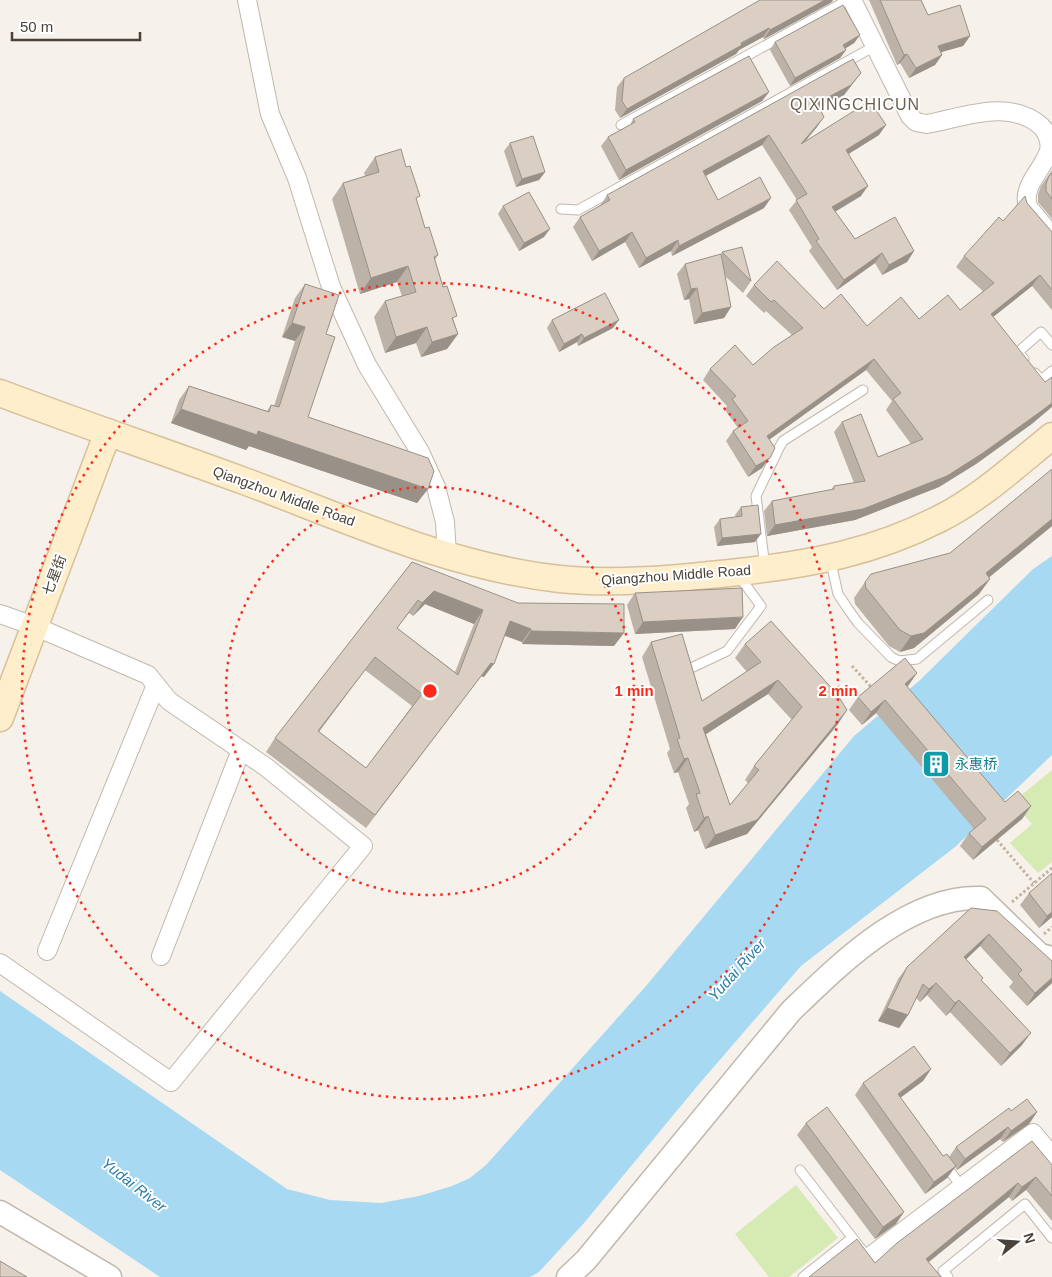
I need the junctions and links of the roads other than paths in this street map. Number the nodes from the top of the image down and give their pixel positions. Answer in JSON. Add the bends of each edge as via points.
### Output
{"nodes":[{"id":1,"x":247,"y":0,"type":"edge"},
{"id":2,"x":850,"y":0,"type":"edge"},
{"id":3,"x":875,"y":46,"type":"junction"},
{"id":4,"x":621,"y":126,"type":"dead end"},
{"id":5,"x":562,"y":209,"type":"dead end"},
{"id":6,"x":1052,"y":236,"type":"edge"},
{"id":7,"x":1052,"y":346,"type":"edge"},
{"id":8,"x":1052,"y":372,"type":"edge"},
{"id":9,"x":862,"y":390,"type":"dead end"},
{"id":10,"x":0,"y":394,"type":"edge"},
{"id":11,"x":108,"y":432,"type":"junction"},
{"id":12,"x":1052,"y":436,"type":"edge"},
{"id":13,"x":448,"y":555,"type":"junction"},
{"id":14,"x":830,"y":558,"type":"junction"},
{"id":15,"x":765,"y":569,"type":"junction"},
{"id":16,"x":736,"y":572,"type":"junction"},
{"id":17,"x":988,"y":600,"type":"dead end"},
{"id":18,"x":0,"y":614,"type":"edge"},
{"id":19,"x":34,"y":626,"type":"junction"},
{"id":20,"x":690,"y":682,"type":"edge"},
{"id":21,"x":156,"y":684,"type":"junction"},
{"id":22,"x":0,"y":718,"type":"edge"},
{"id":23,"x":241,"y":750,"type":"junction"},
{"id":24,"x":47,"y":951,"type":"dead end"},
{"id":25,"x":160,"y":956,"type":"dead end"},
{"id":26,"x":1052,"y":958,"type":"edge"},
{"id":27,"x":0,"y":963,"type":"edge"},
{"id":28,"x":1052,"y":1156,"type":"edge"},
{"id":29,"x":940,"y":1157,"type":"edge"},
{"id":30,"x":800,"y":1170,"type":"dead end"},
{"id":31,"x":961,"y":1186,"type":"junction"},
{"id":32,"x":0,"y":1212,"type":"edge"},
{"id":33,"x":852,"y":1238,"type":"junction"},
{"id":34,"x":1052,"y":1238,"type":"edge"},
{"id":35,"x":868,"y":1258,"type":"joint"},
{"id":36,"x":110,"y":1277,"type":"edge"},
{"id":37,"x":568,"y":1277,"type":"edge"},
{"id":38,"x":803,"y":1277,"type":"edge"},
{"id":39,"x":948,"y":1277,"type":"edge"}],
"edges":[{"from":1,"to":13,"type":"street","via":[[270,114],[297,178],[331,287],[367,365],[420,452],[436,487],[445,522]]},
{"from":2,"to":3,"type":"street"},
{"from":2,"to":4,"type":"lane"},
{"from":3,"to":5,"type":"lane","via":[[578,210]]},
{"from":3,"to":6,"type":"street","via":[[916,122],[927,124],[997,110],[1028,116],[1044,130],[1049,139],[1049,150],[1027,191],[1026,202]]},
{"from":7,"to":8,"type":"lane","via":[[1041,332],[1018,352],[1040,380]]},
{"from":9,"to":15,"type":"lane","via":[[783,441],[778,448],[756,496]]},
{"from":10,"to":11,"type":"main road","name":"Qiangzhou Middle Road"},
{"from":11,"to":13,"type":"main road","name":"Qiangzhou Middle Road"},
{"from":11,"to":19,"type":"main road","name":"七星街"},
{"from":12,"to":14,"type":"main road","name":"Qiangzhou Middle Road","via":[[981,493],[941,518],[872,548]]},
{"from":13,"to":16,"type":"main road","name":"Qiangzhou Middle Road","via":[[500,569],[563,579],[622,581]]},
{"from":14,"to":15,"type":"main road","name":"Qiangzhou Middle Road"},
{"from":14,"to":17,"type":"lane","via":[[838,594],[848,609],[891,657],[899,661],[916,659]]},
{"from":15,"to":16,"type":"main road","name":"Qiangzhou Middle Road"},
{"from":16,"to":20,"type":"lane","via":[[761,606],[727,651],[689,668]]},
{"from":18,"to":19,"type":"street"},
{"from":19,"to":21,"type":"street","via":[[148,675]]},
{"from":19,"to":22,"type":"main road","name":"七星街"},
{"from":21,"to":23,"type":"street","via":[[169,701]]},
{"from":21,"to":24,"type":"street"},
{"from":23,"to":25,"type":"street"},
{"from":23,"to":27,"type":"street","via":[[363,846],[171,1082]]},
{"from":26,"to":37,"type":"street","via":[[1040,955],[980,898],[934,906],[908,917],[876,938],[822,981],[790,1012],[586,1260]]},
{"from":28,"to":31,"type":"street","via":[[1033,1133]]},
{"from":29,"to":31,"type":"lane"},
{"from":30,"to":33,"type":"lane"},
{"from":31,"to":35,"type":"street"},
{"from":32,"to":36,"type":"street"},
{"from":33,"to":35,"type":"lane"},
{"from":33,"to":38,"type":"lane"},
{"from":34,"to":39,"type":"lane","via":[[1025,1204],[943,1271]]}]}
